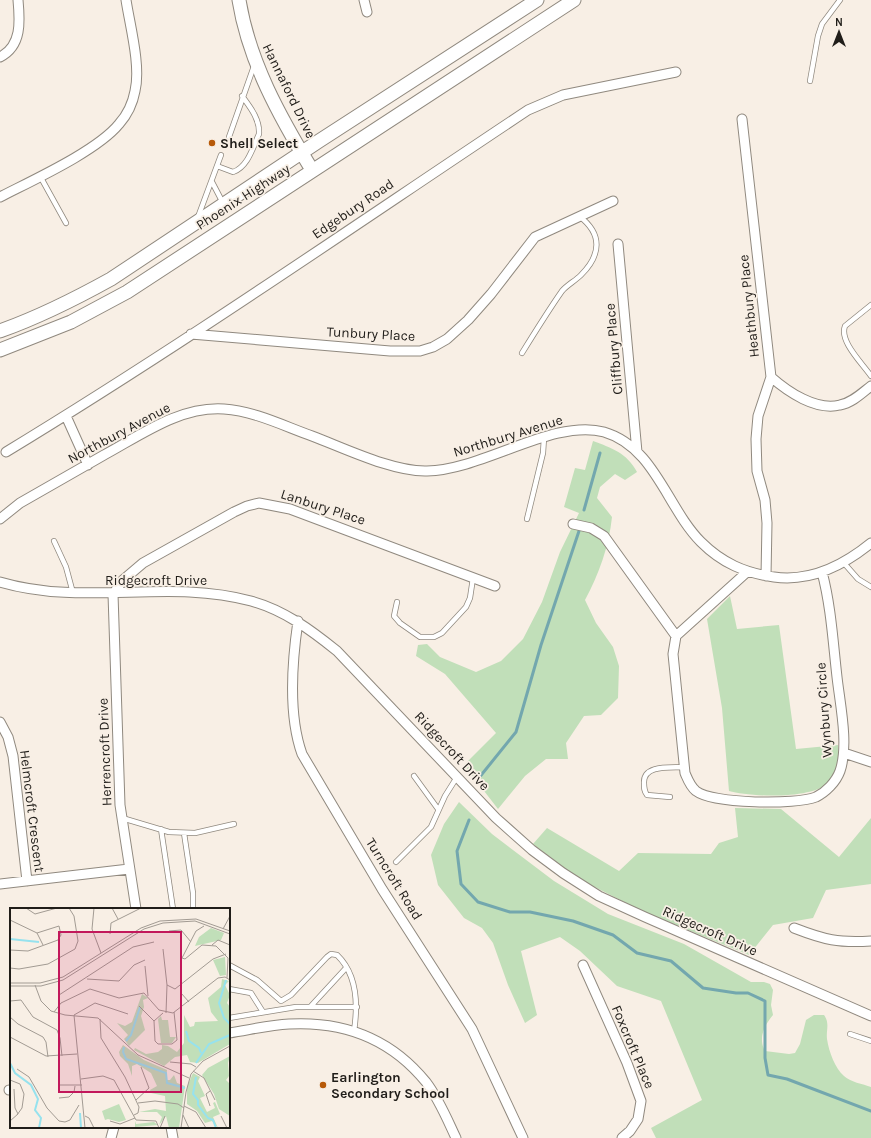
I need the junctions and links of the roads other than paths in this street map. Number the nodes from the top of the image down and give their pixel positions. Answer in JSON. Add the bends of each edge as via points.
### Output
{"nodes":[{"id":1,"x":18,"y":0,"type":"edge"},
{"id":2,"x":126,"y":0,"type":"edge"},
{"id":3,"x":239,"y":0,"type":"edge"},
{"id":4,"x":364,"y":0,"type":"edge"},
{"id":5,"x":537,"y":0,"type":"edge"},
{"id":6,"x":574,"y":0,"type":"edge"},
{"id":7,"x":840,"y":0,"type":"edge"},
{"id":8,"x":367,"y":12,"type":"dead end"},
{"id":9,"x":0,"y":57,"type":"edge"},
{"id":10,"x":255,"y":62,"type":"junction"},
{"id":11,"x":676,"y":72,"type":"dead end"},
{"id":12,"x":810,"y":81,"type":"dead end"},
{"id":13,"x":242,"y":96,"type":"junction"},
{"id":14,"x":742,"y":119,"type":"dead end"},
{"id":15,"x":229,"y":137,"type":"dead end"},
{"id":16,"x":302,"y":153,"type":"junction"},
{"id":17,"x":221,"y":155,"type":"dead end"},
{"id":18,"x":217,"y":166,"type":"junction"},
{"id":19,"x":312,"y":170,"type":"junction"},
{"id":20,"x":40,"y":176,"type":"junction"},
{"id":21,"x":212,"y":182,"type":"junction"},
{"id":22,"x":0,"y":197,"type":"edge"},
{"id":23,"x":613,"y":201,"type":"dead end"},
{"id":24,"x":224,"y":204,"type":"junction"},
{"id":25,"x":579,"y":216,"type":"junction"},
{"id":26,"x":66,"y":223,"type":"dead end"},
{"id":27,"x":195,"y":224,"type":"junction"},
{"id":28,"x":618,"y":244,"type":"dead end"},
{"id":29,"x":871,"y":305,"type":"edge"},
{"id":30,"x":0,"y":331,"type":"edge"},
{"id":31,"x":191,"y":334,"type":"junction"},
{"id":32,"x":0,"y":350,"type":"edge"},
{"id":33,"x":522,"y":353,"type":"dead end"},
{"id":34,"x":871,"y":376,"type":"edge"},
{"id":35,"x":771,"y":377,"type":"junction"},
{"id":36,"x":871,"y":386,"type":"edge"},
{"id":37,"x":66,"y":416,"type":"junction"},
{"id":38,"x":544,"y":438,"type":"junction"},
{"id":39,"x":6,"y":452,"type":"dead end"},
{"id":40,"x":638,"y":452,"type":"junction"},
{"id":41,"x":88,"y":465,"type":"junction"},
{"id":42,"x":0,"y":519,"type":"edge"},
{"id":43,"x":527,"y":519,"type":"dead end"},
{"id":44,"x":573,"y":524,"type":"dead end"},
{"id":45,"x":54,"y":541,"type":"dead end"},
{"id":46,"x":871,"y":543,"type":"edge"},
{"id":47,"x":843,"y":562,"type":"junction"},
{"id":48,"x":747,"y":572,"type":"junction"},
{"id":49,"x":822,"y":572,"type":"junction"},
{"id":50,"x":766,"y":576,"type":"junction"},
{"id":51,"x":474,"y":577,"type":"junction"},
{"id":52,"x":0,"y":582,"type":"edge"},
{"id":53,"x":494,"y":586,"type":"dead end"},
{"id":54,"x":871,"y":587,"type":"edge"},
{"id":55,"x":74,"y":594,"type":"junction"},
{"id":56,"x":113,"y":594,"type":"junction"},
{"id":57,"x":397,"y":602,"type":"dead end"},
{"id":58,"x":298,"y":622,"type":"junction"},
{"id":59,"x":676,"y":636,"type":"junction"},
{"id":60,"x":0,"y":722,"type":"edge"},
{"id":61,"x":844,"y":753,"type":"junction"},
{"id":62,"x":871,"y":762,"type":"edge"},
{"id":63,"x":684,"y":767,"type":"junction"},
{"id":64,"x":414,"y":776,"type":"dead end"},
{"id":65,"x":457,"y":777,"type":"junction"},
{"id":66,"x":670,"y":797,"type":"dead end"},
{"id":67,"x":438,"y":809,"type":"junction"},
{"id":68,"x":122,"y":818,"type":"junction"},
{"id":69,"x":234,"y":824,"type":"dead end"},
{"id":70,"x":161,"y":829,"type":"junction"},
{"id":71,"x":184,"y":833,"type":"junction"},
{"id":72,"x":396,"y":862,"type":"dead end"},
{"id":73,"x":129,"y":869,"type":"junction"},
{"id":74,"x":27,"y":881,"type":"junction"},
{"id":75,"x":0,"y":884,"type":"edge"},
{"id":76,"x":136,"y":908,"type":"edge"},
{"id":77,"x":173,"y":908,"type":"edge"},
{"id":78,"x":193,"y":908,"type":"edge"},
{"id":79,"x":794,"y":928,"type":"dead end"},
{"id":80,"x":871,"y":941,"type":"edge"},
{"id":81,"x":583,"y":965,"type":"dead end"},
{"id":82,"x":230,"y":966,"type":"edge"},
{"id":83,"x":346,"y":968,"type":"junction"},
{"id":84,"x":230,"y":988,"type":"edge"},
{"id":85,"x":281,"y":1001,"type":"junction"},
{"id":86,"x":311,"y":1006,"type":"junction"},
{"id":87,"x":357,"y":1007,"type":"junction"},
{"id":88,"x":281,"y":1009,"type":"junction"},
{"id":89,"x":263,"y":1012,"type":"junction"},
{"id":90,"x":871,"y":1016,"type":"edge"},
{"id":91,"x":230,"y":1018,"type":"edge"},
{"id":92,"x":354,"y":1031,"type":"junction"},
{"id":93,"x":230,"y":1033,"type":"edge"},
{"id":94,"x":850,"y":1034,"type":"dead end"},
{"id":95,"x":871,"y":1041,"type":"edge"},
{"id":96,"x":114,"y":1128,"type":"edge"},
{"id":97,"x":171,"y":1128,"type":"edge"},
{"id":98,"x":111,"y":1138,"type":"edge"},
{"id":99,"x":173,"y":1138,"type":"edge"},
{"id":100,"x":456,"y":1138,"type":"edge"},
{"id":101,"x":523,"y":1138,"type":"edge"},
{"id":102,"x":622,"y":1138,"type":"edge"}],
"edges":[{"from":1,"to":9,"type":"street","via":[[19,33],[14,44]]},
{"from":2,"to":20,"type":"street","via":[[136,62],[136,90],[130,106],[120,123],[110,133]]},
{"from":3,"to":10,"type":"main road","name":"Hannaford Drive"},
{"from":4,"to":8,"type":"street"},
{"from":5,"to":16,"type":"main road","name":"Phoenix Highway"},
{"from":6,"to":19,"type":"main road","name":"Phoenix Highway"},
{"from":7,"to":12,"type":"lane","via":[[822,24]]},
{"from":10,"to":13,"type":"lane"},
{"from":10,"to":16,"type":"main road","name":"Hannaford Drive"},
{"from":11,"to":31,"type":"street","name":"Edgebury Road","via":[[563,95],[528,110]]},
{"from":13,"to":15,"type":"lane"},
{"from":13,"to":18,"type":"lane","via":[[256,118],[260,128],[259,134],[239,170],[233,172]]},
{"from":14,"to":35,"type":"street","name":"Heathbury Place"},
{"from":16,"to":19,"type":"main road","name":"Hannaford Drive"},
{"from":16,"to":24,"type":"main road","name":"Phoenix Highway"},
{"from":17,"to":18,"type":"lane"},
{"from":18,"to":21,"type":"lane"},
{"from":19,"to":32,"type":"main road","name":"Phoenix Highway","via":[[127,292],[71,322]]},
{"from":20,"to":22,"type":"street"},
{"from":20,"to":26,"type":"lane"},
{"from":21,"to":24,"type":"lane"},
{"from":21,"to":27,"type":"lane"},
{"from":23,"to":25,"type":"street","name":"Tunbury Place"},
{"from":24,"to":27,"type":"main road","name":"Phoenix Highway"},
{"from":25,"to":31,"type":"street","name":"Tunbury Place","via":[[535,236],[491,294],[460,328],[447,339],[420,351],[390,351]]},
{"from":25,"to":33,"type":"lane","via":[[593,229],[597,244],[595,254],[589,266],[563,290]]},
{"from":27,"to":30,"type":"main road","name":"Phoenix Highway","via":[[74,299]]},
{"from":28,"to":40,"type":"street","name":"Cliffbury Place"},
{"from":29,"to":34,"type":"lane","via":[[845,326],[843,335]]},
{"from":31,"to":37,"type":"street","name":"Edgebury Road"},
{"from":35,"to":36,"type":"street","via":[[788,391],[808,401],[832,406],[840,406],[851,401]]},
{"from":35,"to":50,"type":"street","via":[[758,416],[756,439],[757,471],[767,523]]},
{"from":37,"to":39,"type":"street","name":"Edgebury Road"},
{"from":37,"to":41,"type":"street"},
{"from":38,"to":40,"type":"street","name":"Northbury Avenue","via":[[562,432],[590,429],[618,437]]},
{"from":38,"to":41,"type":"street","name":"Northbury Avenue","via":[[472,463],[426,471],[391,465],[278,423],[223,409],[172,418]]},
{"from":38,"to":43,"type":"lane","via":[[543,453]]},
{"from":40,"to":48,"type":"street","name":"Northbury Avenue","via":[[700,541],[731,565]]},
{"from":41,"to":42,"type":"street","name":"Northbury Avenue","via":[[20,503]]},
{"from":44,"to":59,"type":"street","via":[[591,528],[604,536]]},
{"from":45,"to":55,"type":"lane","via":[[66,567]]},
{"from":46,"to":47,"type":"street","name":"Northbury Avenue","via":[[857,555]]},
{"from":47,"to":49,"type":"street","name":"Northbury Avenue"},
{"from":47,"to":54,"type":"lane","via":[[858,579]]},
{"from":48,"to":50,"type":"street","name":"Northbury Avenue"},
{"from":48,"to":59,"type":"street"},
{"from":49,"to":50,"type":"street","name":"Northbury Avenue","via":[[795,578]]},
{"from":49,"to":61,"type":"street","name":"Wynbury Circle","via":[[828,598]]},
{"from":51,"to":53,"type":"street","name":"Lanbury Place"},
{"from":51,"to":56,"type":"street","name":"Lanbury Place","via":[[317,518],[259,503],[234,512],[143,563],[122,580]]},
{"from":51,"to":57,"type":"lane","via":[[466,607],[442,633],[434,637],[420,637],[400,623],[394,616]]},
{"from":52,"to":55,"type":"street","name":"Ridgecroft Drive","via":[[47,592]]},
{"from":55,"to":56,"type":"street","name":"Ridgecroft Drive"},
{"from":56,"to":58,"type":"street","name":"Ridgecroft Drive","via":[[187,591],[226,595],[279,612]]},
{"from":56,"to":68,"type":"street","name":"Herrencroft Drive"},
{"from":58,"to":65,"type":"street","name":"Ridgecroft Drive","via":[[338,651]]},
{"from":58,"to":101,"type":"street","name":"Turncroft Road","via":[[294,658],[294,723],[302,754],[382,889],[472,1029]]},
{"from":59,"to":63,"type":"street","name":"Wynbury Circle","via":[[673,654]]},
{"from":60,"to":74,"type":"street","name":"Helmcroft Crescent","via":[[13,756]]},
{"from":61,"to":62,"type":"street"},
{"from":61,"to":63,"type":"street","name":"Wynbury Circle","via":[[840,772],[833,784],[816,796],[804,800],[743,802],[710,796],[697,792],[690,784]]},
{"from":63,"to":66,"type":"lane","via":[[651,770],[643,778],[644,791],[647,795]]},
{"from":64,"to":67,"type":"lane"},
{"from":65,"to":67,"type":"lane"},
{"from":65,"to":90,"type":"street","name":"Ridgecroft Drive","via":[[496,818],[532,850],[599,896]]},
{"from":67,"to":72,"type":"lane","via":[[431,826]]},
{"from":68,"to":70,"type":"lane"},
{"from":68,"to":73,"type":"street","name":"Herrencroft Drive"},
{"from":69,"to":71,"type":"lane","via":[[207,831]]},
{"from":70,"to":71,"type":"lane"},
{"from":70,"to":77,"type":"lane"},
{"from":71,"to":78,"type":"lane","via":[[194,893]]},
{"from":73,"to":74,"type":"street"},
{"from":73,"to":76,"type":"street","name":"Herrencroft Drive"},
{"from":74,"to":75,"type":"street"},
{"from":79,"to":80,"type":"street","via":[[832,942]]},
{"from":81,"to":102,"type":"street","name":"Foxcroft Place","via":[[627,1063],[641,1101],[638,1119]]},
{"from":82,"to":85,"type":"lane","via":[[257,980]]},
{"from":83,"to":85,"type":"lane","via":[[337,955],[329,955],[291,995]]},
{"from":83,"to":86,"type":"lane"},
{"from":83,"to":87,"type":"lane","via":[[355,988]]},
{"from":84,"to":89,"type":"lane","via":[[251,993]]},
{"from":85,"to":88,"type":"lane"},
{"from":86,"to":87,"type":"lane"},
{"from":86,"to":88,"type":"lane"},
{"from":87,"to":92,"type":"lane"},
{"from":88,"to":89,"type":"lane"},
{"from":89,"to":91,"type":"lane"},
{"from":92,"to":93,"type":"street","via":[[337,1026],[287,1024]]},
{"from":92,"to":100,"type":"street","via":[[378,1041],[398,1053],[411,1065],[441,1105]]},
{"from":94,"to":95,"type":"lane"},
{"from":96,"to":98,"type":"street"},
{"from":97,"to":99,"type":"street"}]}
